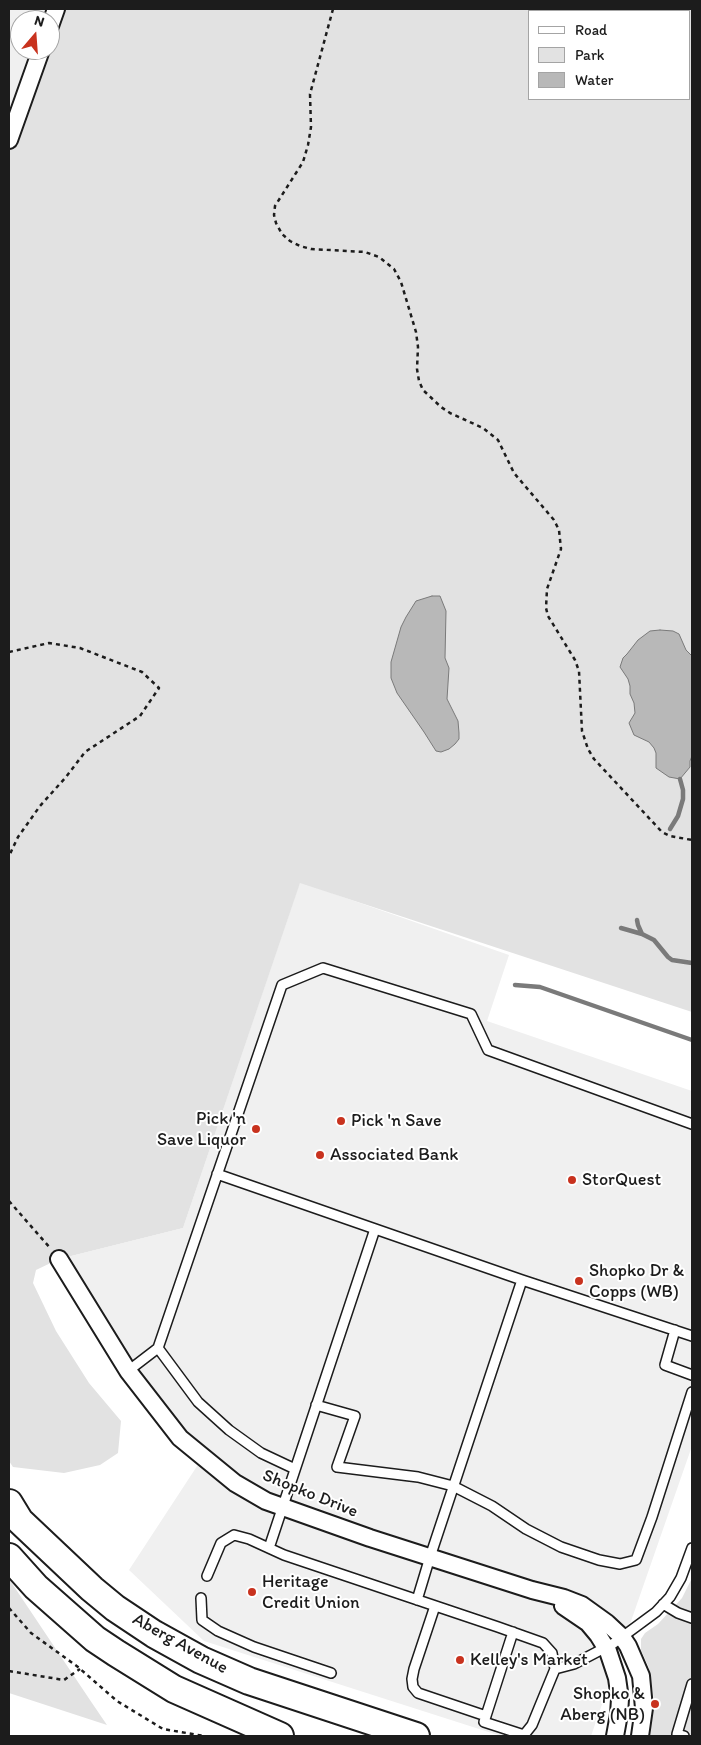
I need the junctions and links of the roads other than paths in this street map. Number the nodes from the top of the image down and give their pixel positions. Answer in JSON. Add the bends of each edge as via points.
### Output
{"nodes":[{"id":1,"x":37,"y":60,"type":"edge"},
{"id":2,"x":9,"y":140,"type":"edge"},
{"id":3,"x":692,"y":1124,"type":"edge"},
{"id":4,"x":217,"y":1174,"type":"junction"},
{"id":5,"x":375,"y":1229,"type":"junction"},
{"id":6,"x":59,"y":1258,"type":"road end"},
{"id":7,"x":522,"y":1280,"type":"junction"},
{"id":8,"x":675,"y":1330,"type":"junction"},
{"id":9,"x":692,"y":1336,"type":"edge"},
{"id":10,"x":158,"y":1348,"type":"junction"},
{"id":11,"x":128,"y":1370,"type":"junction"},
{"id":12,"x":692,"y":1375,"type":"edge"},
{"id":13,"x":692,"y":1392,"type":"edge"},
{"id":14,"x":316,"y":1405,"type":"junction"},
{"id":15,"x":295,"y":1468,"type":"junction"},
{"id":16,"x":453,"y":1486,"type":"junction"},
{"id":17,"x":9,"y":1503,"type":"edge"},
{"id":18,"x":282,"y":1507,"type":"junction"},
{"id":19,"x":269,"y":1548,"type":"junction"},
{"id":20,"x":692,"y":1548,"type":"edge"},
{"id":21,"x":9,"y":1557,"type":"edge"},
{"id":22,"x":430,"y":1557,"type":"junction"},
{"id":23,"x":207,"y":1576,"type":"dead end"},
{"id":24,"x":532,"y":1590,"type":"junction"},
{"id":25,"x":201,"y":1598,"type":"dead end"},
{"id":26,"x":417,"y":1600,"type":"junction"},
{"id":27,"x":663,"y":1604,"type":"junction"},
{"id":28,"x":435,"y":1606,"type":"junction"},
{"id":29,"x":692,"y":1618,"type":"edge"},
{"id":30,"x":513,"y":1632,"type":"junction"},
{"id":31,"x":622,"y":1637,"type":"junction"},
{"id":32,"x":606,"y":1647,"type":"junction"},
{"id":33,"x":555,"y":1669,"type":"junction"},
{"id":34,"x":331,"y":1673,"type":"dead end"},
{"id":35,"x":692,"y":1684,"type":"edge"},
{"id":36,"x":486,"y":1716,"type":"junction"},
{"id":37,"x":280,"y":1736,"type":"edge"},
{"id":38,"x":416,"y":1736,"type":"edge"},
{"id":39,"x":615,"y":1736,"type":"edge"},
{"id":40,"x":640,"y":1736,"type":"edge"},
{"id":41,"x":684,"y":1736,"type":"edge"}],
"edges":[{"from":1,"to":2,"type":"street"},
{"from":3,"to":4,"type":"lane","via":[[488,1050],[471,1014],[323,968],[282,985]]},
{"from":4,"to":5,"type":"lane"},
{"from":4,"to":10,"type":"lane"},
{"from":5,"to":7,"type":"lane"},
{"from":5,"to":14,"type":"lane"},
{"from":6,"to":11,"type":"street","name":"Shopko Drive"},
{"from":7,"to":8,"type":"lane"},
{"from":7,"to":16,"type":"lane"},
{"from":8,"to":9,"type":"lane"},
{"from":8,"to":12,"type":"lane","via":[[665,1365]]},
{"from":10,"to":11,"type":"lane"},
{"from":10,"to":15,"type":"lane","via":[[198,1402],[229,1430],[260,1452]]},
{"from":11,"to":18,"type":"street","name":"Shopko Drive","via":[[180,1438],[235,1483]]},
{"from":13,"to":16,"type":"lane","via":[[636,1560],[620,1564],[561,1547]]},
{"from":14,"to":15,"type":"lane"},
{"from":14,"to":16,"type":"lane","via":[[355,1416],[337,1467]]},
{"from":15,"to":18,"type":"lane"},
{"from":16,"to":22,"type":"lane"},
{"from":17,"to":38,"type":"main road","name":"Aberg Avenue","via":[[20,1520],[92,1589],[162,1638],[201,1660],[250,1681]]},
{"from":18,"to":19,"type":"lane"},
{"from":18,"to":22,"type":"street","name":"Shopko Drive"},
{"from":19,"to":23,"type":"lane","via":[[234,1535],[221,1543]]},
{"from":19,"to":26,"type":"lane"},
{"from":20,"to":27,"type":"lane","via":[[681,1578]]},
{"from":21,"to":37,"type":"main road","via":[[36,1587],[95,1639],[116,1653],[174,1689]]},
{"from":22,"to":24,"type":"street","name":"Shopko Drive"},
{"from":22,"to":26,"type":"lane"},
{"from":24,"to":31,"type":"street","name":"Shopko Drive","via":[[582,1605]]},
{"from":24,"to":32,"type":"street","name":"Shopko Drive","via":[[588,1623]]},
{"from":25,"to":34,"type":"lane","via":[[202,1620],[218,1631]]},
{"from":26,"to":28,"type":"lane"},
{"from":27,"to":29,"type":"lane"},
{"from":27,"to":31,"type":"lane"},
{"from":28,"to":30,"type":"lane"},
{"from":28,"to":36,"type":"lane","via":[[414,1669],[413,1687],[418,1693]]},
{"from":30,"to":33,"type":"lane","via":[[543,1643],[552,1653]]},
{"from":30,"to":36,"type":"lane"},
{"from":31,"to":32,"type":"lane"},
{"from":31,"to":40,"type":"street","name":"Shopko Drive","via":[[641,1676],[644,1708]]},
{"from":32,"to":33,"type":"lane","via":[[574,1664]]},
{"from":32,"to":39,"type":"street","name":"Shopko Drive","via":[[617,1678],[620,1699]]},
{"from":33,"to":36,"type":"lane","via":[[532,1725],[524,1735],[484,1722]]},
{"from":35,"to":41,"type":"lane","via":[[677,1734]]}]}
